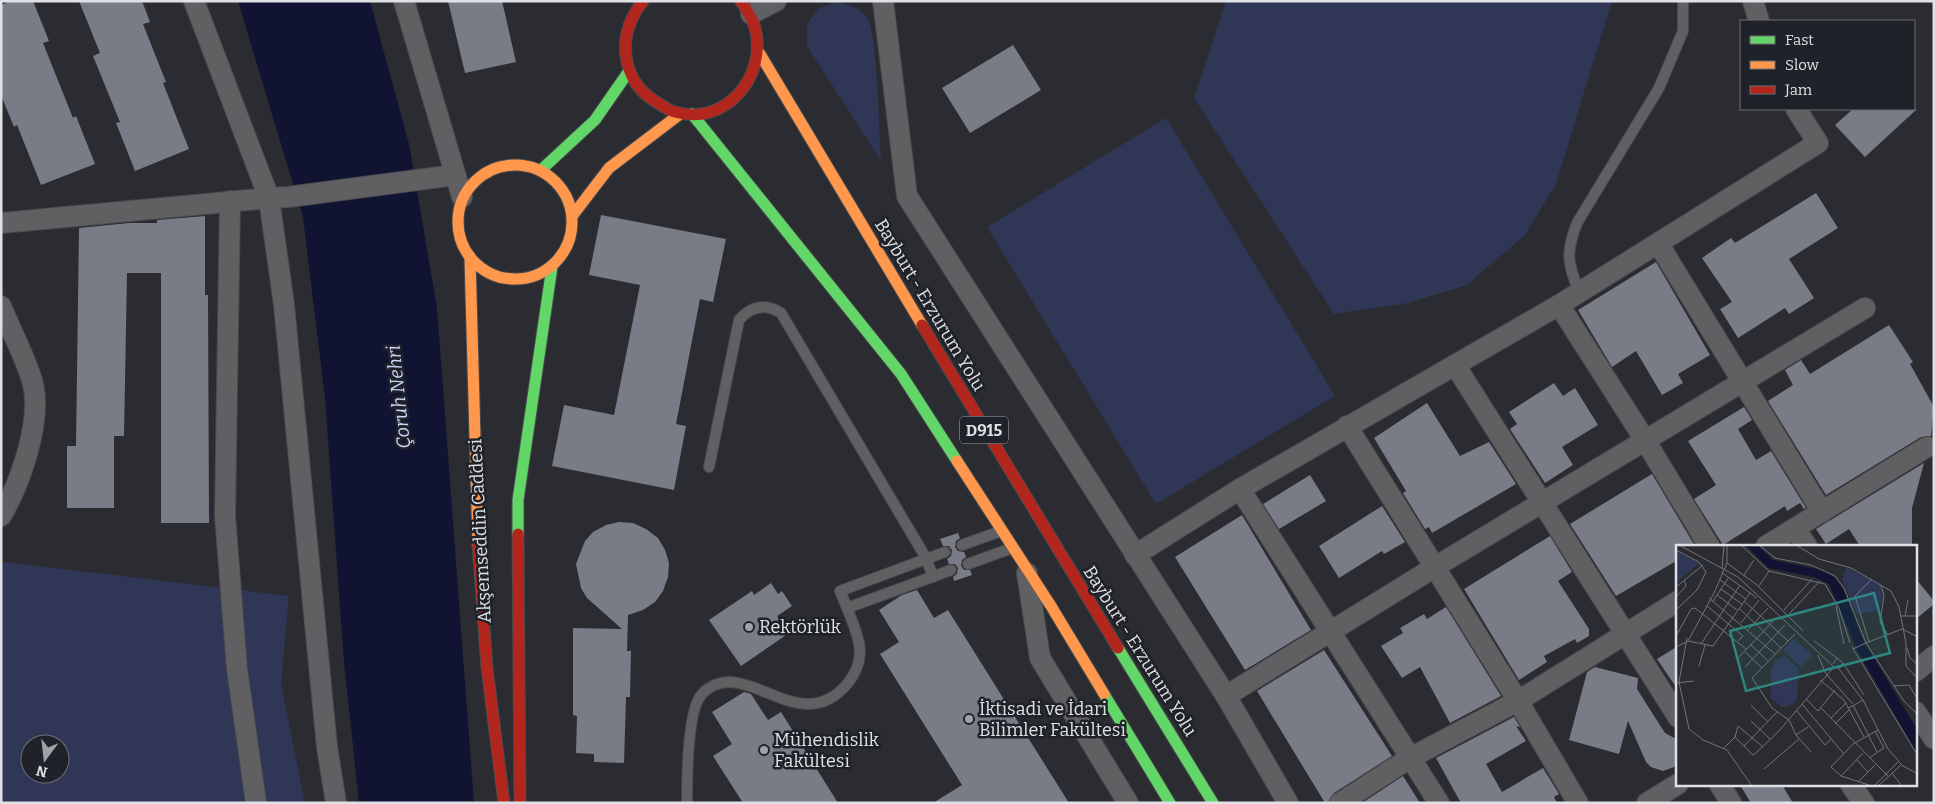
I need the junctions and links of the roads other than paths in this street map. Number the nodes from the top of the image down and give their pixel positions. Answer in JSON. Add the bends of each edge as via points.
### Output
{"nodes":[{"id":1,"x":194,"y":1,"type":"edge"},
{"id":2,"x":404,"y":1,"type":"edge"},
{"id":3,"x":643,"y":1,"type":"edge"},
{"id":4,"x":776,"y":1,"type":"edge"},
{"id":5,"x":883,"y":1,"type":"edge"},
{"id":6,"x":1683,"y":1,"type":"edge"},
{"id":7,"x":1753,"y":1,"type":"edge"},
{"id":8,"x":746,"y":7,"type":"edge"},
{"id":9,"x":621,"y":15,"type":"dead end"},
{"id":10,"x":1760,"y":20,"type":"edge"},
{"id":11,"x":627,"y":29,"type":"junction"},
{"id":12,"x":760,"y":54,"type":"junction"},
{"id":13,"x":629,"y":71,"type":"junction"},
{"id":14,"x":1797,"y":110,"type":"edge"},
{"id":15,"x":686,"y":114,"type":"junction"},
{"id":16,"x":541,"y":170,"type":"junction"},
{"id":17,"x":455,"y":175,"type":"junction"},
{"id":18,"x":462,"y":196,"type":"junction"},
{"id":19,"x":278,"y":198,"type":"junction"},
{"id":20,"x":230,"y":202,"type":"junction"},
{"id":21,"x":572,"y":215,"type":"junction"},
{"id":22,"x":1,"y":222,"type":"edge"},
{"id":23,"x":1658,"y":243,"type":"junction"},
{"id":24,"x":470,"y":258,"type":"junction"},
{"id":25,"x":552,"y":267,"type":"junction"},
{"id":26,"x":1579,"y":293,"type":"junction"},
{"id":27,"x":1559,"y":305,"type":"junction"},
{"id":28,"x":1,"y":306,"type":"edge"},
{"id":29,"x":1865,"y":308,"type":"dead end"},
{"id":30,"x":1456,"y":365,"type":"junction"},
{"id":31,"x":1741,"y":382,"type":"junction"},
{"id":32,"x":1346,"y":426,"type":"junction"},
{"id":33,"x":1645,"y":440,"type":"junction"},
{"id":34,"x":1927,"y":447,"type":"dead end"},
{"id":35,"x":709,"y":467,"type":"dead end"},
{"id":36,"x":1240,"y":489,"type":"junction"},
{"id":37,"x":1544,"y":502,"type":"junction"},
{"id":38,"x":1822,"y":512,"type":"junction"},
{"id":39,"x":1,"y":516,"type":"edge"},
{"id":40,"x":1795,"y":529,"type":"junction"},
{"id":41,"x":1002,"y":530,"type":"junction"},
{"id":42,"x":962,"y":545,"type":"dead end"},
{"id":43,"x":1708,"y":545,"type":"edge"},
{"id":44,"x":1768,"y":545,"type":"edge"},
{"id":45,"x":1806,"y":545,"type":"edge"},
{"id":46,"x":1013,"y":548,"type":"junction"},
{"id":47,"x":945,"y":552,"type":"dead end"},
{"id":48,"x":1135,"y":555,"type":"junction"},
{"id":49,"x":926,"y":558,"type":"junction"},
{"id":50,"x":968,"y":564,"type":"dead end"},
{"id":51,"x":1435,"y":567,"type":"junction"},
{"id":52,"x":1026,"y":569,"type":"junction"},
{"id":53,"x":951,"y":570,"type":"dead end"},
{"id":54,"x":933,"y":577,"type":"junction"},
{"id":55,"x":1676,"y":602,"type":"edge"},
{"id":56,"x":847,"y":608,"type":"junction"},
{"id":57,"x":1329,"y":632,"type":"junction"},
{"id":58,"x":1624,"y":634,"type":"junction"},
{"id":59,"x":1934,"y":656,"type":"edge"},
{"id":60,"x":1918,"y":669,"type":"edge"},
{"id":61,"x":1226,"y":696,"type":"junction"},
{"id":62,"x":1518,"y":701,"type":"junction"},
{"id":63,"x":1676,"y":714,"type":"edge"},
{"id":64,"x":1918,"y":715,"type":"edge"},
{"id":65,"x":1934,"y":739,"type":"edge"},
{"id":66,"x":1410,"y":758,"type":"junction"},
{"id":67,"x":1676,"y":785,"type":"edge"},
{"id":68,"x":1721,"y":786,"type":"edge"},
{"id":69,"x":1852,"y":786,"type":"edge"},
{"id":70,"x":256,"y":803,"type":"edge"},
{"id":71,"x":336,"y":803,"type":"edge"},
{"id":72,"x":504,"y":803,"type":"edge"},
{"id":73,"x":520,"y":803,"type":"edge"},
{"id":74,"x":687,"y":803,"type":"edge"},
{"id":75,"x":1128,"y":803,"type":"edge"},
{"id":76,"x":1170,"y":803,"type":"edge"},
{"id":77,"x":1213,"y":803,"type":"edge"},
{"id":78,"x":1288,"y":803,"type":"edge"},
{"id":79,"x":1340,"y":803,"type":"edge"},
{"id":80,"x":1439,"y":803,"type":"edge"},
{"id":81,"x":1578,"y":803,"type":"edge"},
{"id":82,"x":1647,"y":803,"type":"edge"},
{"id":83,"x":1731,"y":803,"type":"edge"},
{"id":84,"x":1864,"y":803,"type":"edge"}],
"edges":[{"from":1,"to":19,"type":"street"},
{"from":2,"to":17,"type":"street"},
{"from":3,"to":11,"type":"main road","via":[[634,11]]},
{"from":4,"to":8,"type":"street"},
{"from":5,"to":48,"type":"street","via":[[907,196]]},
{"from":6,"to":26,"type":"lane","via":[[1683,31],[1659,88],[1577,223],[1570,241],[1568,258]]},
{"from":7,"to":10,"type":"street"},
{"from":8,"to":12,"type":"main road","name":"Bayburt - Erzurum Yolu","via":[[759,33]]},
{"from":9,"to":11,"type":"main road"},
{"from":11,"to":13,"type":"main road","via":[[624,50]]},
{"from":12,"to":15,"type":"main road","name":"Bayburt - Erzurum Yolu","via":[[755,74],[729,103],[711,112]]},
{"from":12,"to":77,"type":"main road","name":"Bayburt - Erzurum Yolu","number":"D915","via":[[984,431]]},
{"from":13,"to":15,"type":"main road","via":[[641,91],[659,106]]},
{"from":13,"to":16,"type":"main road","via":[[595,120]]},
{"from":14,"to":23,"type":"street","via":[[1818,143]]},
{"from":15,"to":21,"type":"main road","via":[[609,168]]},
{"from":15,"to":41,"type":"main road","number":"D915","via":[[901,374]]},
{"from":16,"to":18,"type":"main road","name":"Akşemseddin Caddesi","via":[[519,164],[496,167],[476,178]]},
{"from":16,"to":21,"type":"main road","name":"Akşemseddin Caddesi","via":[[568,197]]},
{"from":17,"to":18,"type":"street"},
{"from":17,"to":19,"type":"street"},
{"from":18,"to":24,"type":"main road","name":"Akşemseddin Caddesi","via":[[457,218],[459,239]]},
{"from":19,"to":20,"type":"street"},
{"from":19,"to":71,"type":"street","via":[[284,305],[327,747]]},
{"from":20,"to":22,"type":"street"},
{"from":20,"to":70,"type":"street","via":[[225,515],[237,669]]},
{"from":21,"to":25,"type":"main road","name":"Akşemseddin Caddesi","via":[[572,235]]},
{"from":23,"to":26,"type":"street"},
{"from":23,"to":31,"type":"street"},
{"from":24,"to":25,"type":"main road","name":"Akşemseddin Caddesi","via":[[487,273],[509,280],[532,278]]},
{"from":24,"to":72,"type":"main road","name":"Akşemseddin Caddesi","via":[[477,507],[492,723]]},
{"from":25,"to":73,"type":"main road","name":"Akşemseddin Caddesi","via":[[518,500]]},
{"from":26,"to":27,"type":"street"},
{"from":27,"to":30,"type":"street"},
{"from":27,"to":33,"type":"street"},
{"from":28,"to":39,"type":"street","via":[[33,385],[34,404],[26,463]]},
{"from":29,"to":31,"type":"street"},
{"from":30,"to":32,"type":"street"},
{"from":30,"to":37,"type":"street"},
{"from":31,"to":33,"type":"street"},
{"from":31,"to":38,"type":"street"},
{"from":32,"to":36,"type":"street"},
{"from":32,"to":51,"type":"street"},
{"from":33,"to":37,"type":"street"},
{"from":33,"to":43,"type":"street"},
{"from":34,"to":38,"type":"street"},
{"from":35,"to":49,"type":"lane","via":[[739,320],[751,309],[775,309],[781,313]]},
{"from":36,"to":48,"type":"street"},
{"from":36,"to":57,"type":"street"},
{"from":37,"to":51,"type":"street"},
{"from":37,"to":58,"type":"street"},
{"from":38,"to":40,"type":"street"},
{"from":40,"to":44,"type":"street"},
{"from":40,"to":45,"type":"street"},
{"from":41,"to":42,"type":"lane"},
{"from":41,"to":46,"type":"main road","number":"D915"},
{"from":46,"to":50,"type":"lane"},
{"from":46,"to":52,"type":"main road","number":"D915"},
{"from":47,"to":49,"type":"lane"},
{"from":48,"to":61,"type":"street"},
{"from":49,"to":54,"type":"lane"},
{"from":49,"to":56,"type":"lane","via":[[840,591]]},
{"from":51,"to":57,"type":"street"},
{"from":51,"to":62,"type":"street"},
{"from":52,"to":75,"type":"street","via":[[1040,658]]},
{"from":52,"to":76,"type":"main road","number":"D915"},
{"from":53,"to":54,"type":"lane"},
{"from":54,"to":56,"type":"lane"},
{"from":55,"to":58,"type":"street"},
{"from":56,"to":74,"type":"lane","via":[[860,643],[859,660],[855,674],[834,696],[809,705],[778,698],[734,681],[710,688],[700,696],[690,735]]},
{"from":57,"to":61,"type":"street"},
{"from":57,"to":66,"type":"street"},
{"from":58,"to":62,"type":"street"},
{"from":58,"to":63,"type":"street"},
{"from":59,"to":60,"type":"street"},
{"from":61,"to":78,"type":"street"},
{"from":62,"to":66,"type":"street"},
{"from":62,"to":81,"type":"street"},
{"from":64,"to":65,"type":"street"},
{"from":66,"to":79,"type":"street"},
{"from":66,"to":80,"type":"street"},
{"from":67,"to":82,"type":"street"},
{"from":68,"to":83,"type":"street"},
{"from":69,"to":84,"type":"street"}]}
